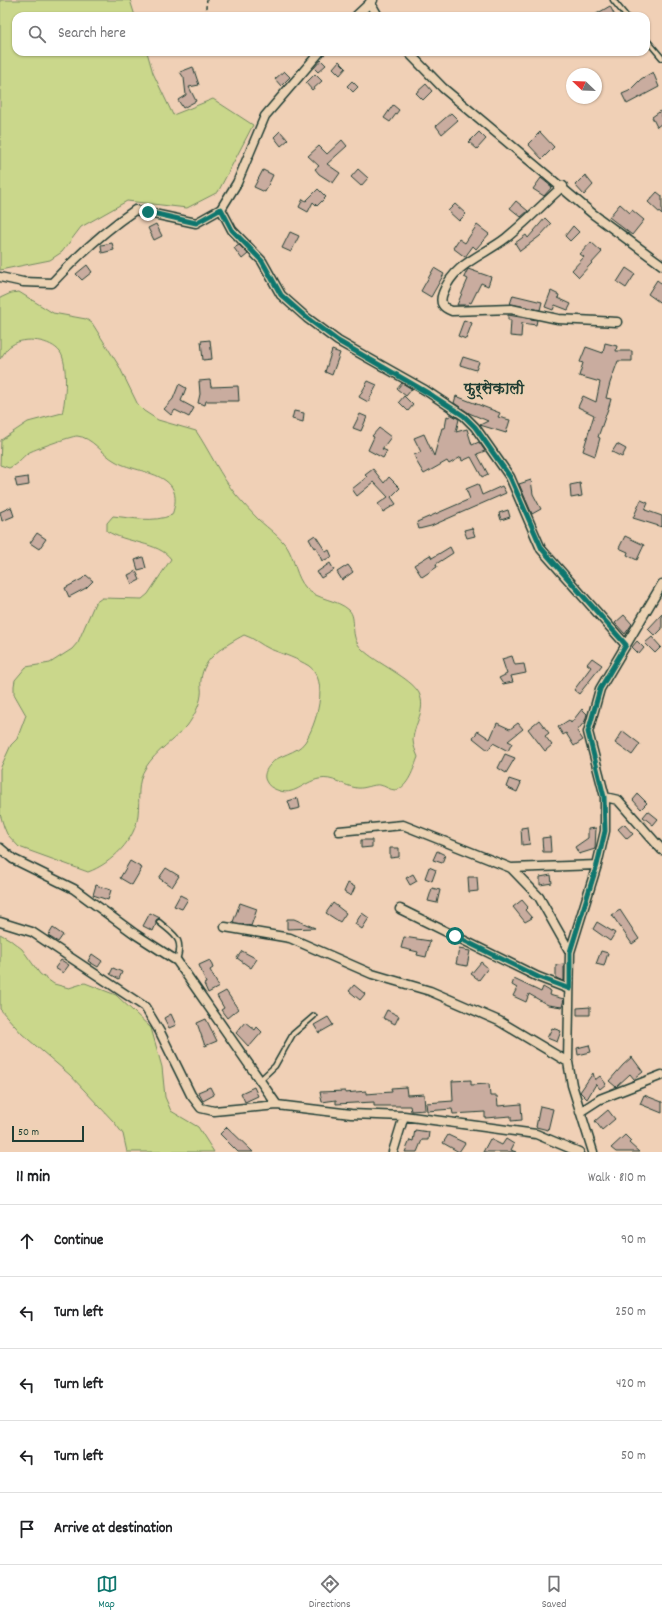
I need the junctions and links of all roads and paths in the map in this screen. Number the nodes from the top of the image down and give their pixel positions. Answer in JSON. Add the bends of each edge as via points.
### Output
{"nodes":[{"id":1,"x":207,"y":0,"type":"edge"},
{"id":2,"x":613,"y":0,"type":"edge"},
{"id":3,"x":372,"y":1,"type":"edge"},
{"id":4,"x":205,"y":12,"type":"edge"},
{"id":5,"x":360,"y":12,"type":"edge"},
{"id":6,"x":376,"y":12,"type":"edge"},
{"id":7,"x":623,"y":12,"type":"edge"},
{"id":8,"x":650,"y":44,"type":"edge"},
{"id":9,"x":317,"y":56,"type":"edge"},
{"id":10,"x":412,"y":56,"type":"edge"},
{"id":11,"x":662,"y":58,"type":"edge"},
{"id":12,"x":563,"y":186,"type":"junction"},
{"id":13,"x":221,"y":209,"type":"junction"},
{"id":14,"x":662,"y":265,"type":"edge"},
{"id":15,"x":0,"y":277,"type":"edge"},
{"id":16,"x":617,"y":322,"type":"dead end"},
{"id":17,"x":662,"y":584,"type":"edge"},
{"id":18,"x":626,"y":645,"type":"junction"},
{"id":19,"x":604,"y":797,"type":"junction"},
{"id":20,"x":339,"y":830,"type":"dead end"},
{"id":21,"x":0,"y":848,"type":"edge"},
{"id":22,"x":662,"y":850,"type":"edge"},
{"id":23,"x":597,"y":865,"type":"junction"},
{"id":24,"x":511,"y":868,"type":"junction"},
{"id":25,"x":400,"y":909,"type":"dead end"},
{"id":26,"x":0,"y":922,"type":"edge"},
{"id":27,"x":159,"y":922,"type":"dead end"},
{"id":28,"x":225,"y":927,"type":"dead end"},
{"id":29,"x":570,"y":952,"type":"junction"},
{"id":30,"x":177,"y":961,"type":"junction"},
{"id":31,"x":570,"y":989,"type":"junction"},
{"id":32,"x":314,"y":1016,"type":"dead end"},
{"id":33,"x":568,"y":1062,"type":"junction"},
{"id":34,"x":662,"y":1075,"type":"edge"},
{"id":35,"x":260,"y":1080,"type":"junction"},
{"id":36,"x":277,"y":1105,"type":"junction"},
{"id":37,"x":580,"y":1112,"type":"junction"},
{"id":38,"x":404,"y":1116,"type":"junction"},
{"id":39,"x":395,"y":1152,"type":"edge"},
{"id":40,"x":579,"y":1152,"type":"edge"},
{"id":41,"x":593,"y":1152,"type":"edge"}],
"edges":[{"from":1,"to":4,"type":"path"},
{"from":2,"to":7,"type":"lane"},
{"from":3,"to":5,"type":"street"},
{"from":3,"to":6,"type":"street"},
{"from":8,"to":11,"type":"lane"},
{"from":9,"to":13,"type":"street","via":[[265,116],[237,183]]},
{"from":10,"to":12,"type":"street","via":[[443,88]]},
{"from":12,"to":14,"type":"street","via":[[593,214]]},
{"from":12,"to":16,"type":"street","via":[[505,238],[458,268],[446,286],[442,304],[452,311],[512,309],[558,319]]},
{"from":13,"to":15,"type":"street","via":[[196,223],[135,210],[110,227],[80,253],[52,283],[23,282]]},
{"from":13,"to":18,"type":"street","via":[[232,230],[262,261],[281,295],[307,318],[338,341],[464,416],[475,427],[510,477],[542,549]]},
{"from":17,"to":18,"type":"street"},
{"from":18,"to":19,"type":"street","via":[[600,689],[588,732]]},
{"from":19,"to":22,"type":"street","via":[[618,800]]},
{"from":19,"to":23,"type":"street","via":[[605,831]]},
{"from":20,"to":24,"type":"street","via":[[403,825]]},
{"from":21,"to":30,"type":"street","via":[[13,858],[74,889]]},
{"from":23,"to":24,"type":"street"},
{"from":23,"to":29,"type":"street"},
{"from":24,"to":29,"type":"street","via":[[539,897]]},
{"from":25,"to":31,"type":"street","via":[[538,977]]},
{"from":26,"to":36,"type":"street","via":[[32,932],[145,1007],[191,1095],[201,1108],[214,1111]]},
{"from":27,"to":30,"type":"lane","via":[[178,938],[180,949]]},
{"from":28,"to":33,"type":"street","via":[[290,938],[372,974],[430,991],[499,1021]]},
{"from":29,"to":31,"type":"street"},
{"from":30,"to":35,"type":"street"},
{"from":31,"to":33,"type":"street"},
{"from":32,"to":35,"type":"lane","via":[[293,1034],[275,1066]]},
{"from":33,"to":37,"type":"street"},
{"from":34,"to":37,"type":"street","via":[[600,1099]]},
{"from":35,"to":36,"type":"street"},
{"from":36,"to":38,"type":"street","via":[[351,1114]]},
{"from":37,"to":41,"type":"street"},
{"from":38,"to":39,"type":"street"},
{"from":38,"to":40,"type":"street","via":[[536,1134]]}]}
